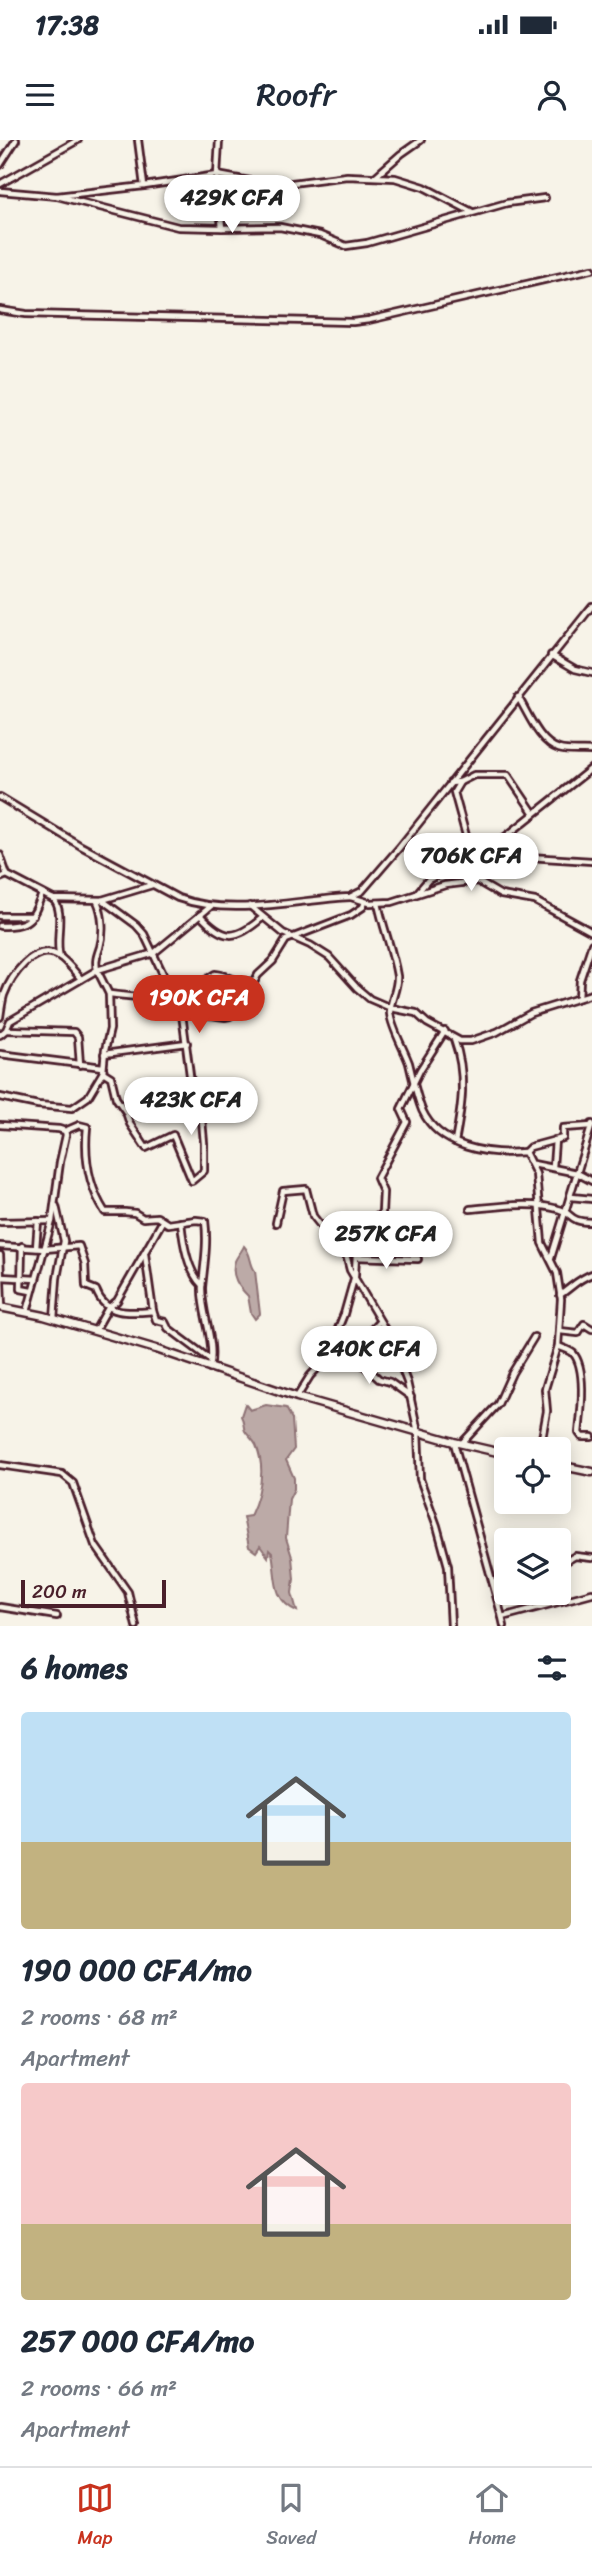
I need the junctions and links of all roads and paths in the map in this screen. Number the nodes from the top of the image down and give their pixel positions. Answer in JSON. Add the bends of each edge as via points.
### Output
{"nodes":[{"id":1,"x":16,"y":140,"type":"edge"},
{"id":2,"x":78,"y":140,"type":"edge"},
{"id":3,"x":138,"y":140,"type":"edge"},
{"id":4,"x":219,"y":140,"type":"edge"},
{"id":5,"x":421,"y":140,"type":"edge"},
{"id":6,"x":0,"y":164,"type":"edge"},
{"id":7,"x":217,"y":176,"type":"junction"},
{"id":8,"x":375,"y":177,"type":"junction"},
{"id":9,"x":0,"y":184,"type":"edge"},
{"id":10,"x":144,"y":186,"type":"junction"},
{"id":11,"x":0,"y":191,"type":"edge"},
{"id":12,"x":57,"y":196,"type":"junction"},
{"id":13,"x":545,"y":198,"type":"dead end"},
{"id":14,"x":472,"y":212,"type":"junction"},
{"id":15,"x":222,"y":228,"type":"junction"},
{"id":16,"x":592,"y":269,"type":"edge"},
{"id":17,"x":0,"y":310,"type":"edge"},
{"id":18,"x":592,"y":606,"type":"edge"},
{"id":19,"x":551,"y":655,"type":"junction"},
{"id":20,"x":592,"y":673,"type":"edge"},
{"id":21,"x":518,"y":696,"type":"junction"},
{"id":22,"x":592,"y":751,"type":"edge"},
{"id":23,"x":592,"y":768,"type":"edge"},
{"id":24,"x":460,"y":782,"type":"junction"},
{"id":25,"x":450,"y":783,"type":"junction"},
{"id":26,"x":0,"y":797,"type":"edge"},
{"id":27,"x":533,"y":813,"type":"junction"},
{"id":28,"x":490,"y":850,"type":"junction"},
{"id":29,"x":471,"y":854,"type":"junction"},
{"id":30,"x":0,"y":855,"type":"edge"},
{"id":31,"x":592,"y":861,"type":"edge"},
{"id":32,"x":7,"y":875,"type":"junction"},
{"id":33,"x":0,"y":878,"type":"edge"},
{"id":34,"x":153,"y":884,"type":"junction"},
{"id":35,"x":417,"y":893,"type":"junction"},
{"id":36,"x":42,"y":894,"type":"junction"},
{"id":37,"x":350,"y":897,"type":"junction"},
{"id":38,"x":53,"y":899,"type":"junction"},
{"id":39,"x":99,"y":901,"type":"junction"},
{"id":40,"x":365,"y":902,"type":"junction"},
{"id":41,"x":378,"y":903,"type":"junction"},
{"id":42,"x":249,"y":905,"type":"junction"},
{"id":43,"x":211,"y":907,"type":"junction"},
{"id":44,"x":200,"y":915,"type":"junction"},
{"id":45,"x":0,"y":916,"type":"edge"},
{"id":46,"x":33,"y":916,"type":"junction"},
{"id":47,"x":262,"y":918,"type":"junction"},
{"id":48,"x":0,"y":926,"type":"edge"},
{"id":49,"x":592,"y":932,"type":"edge"},
{"id":50,"x":291,"y":937,"type":"junction"},
{"id":51,"x":592,"y":944,"type":"edge"},
{"id":52,"x":154,"y":953,"type":"junction"},
{"id":53,"x":60,"y":957,"type":"junction"},
{"id":54,"x":97,"y":970,"type":"junction"},
{"id":55,"x":81,"y":979,"type":"junction"},
{"id":56,"x":254,"y":981,"type":"junction"},
{"id":57,"x":109,"y":994,"type":"junction"},
{"id":58,"x":592,"y":994,"type":"edge"},
{"id":59,"x":174,"y":997,"type":"junction"},
{"id":60,"x":579,"y":998,"type":"junction"},
{"id":61,"x":391,"y":1008,"type":"junction"},
{"id":62,"x":195,"y":1013,"type":"dead end"},
{"id":63,"x":0,"y":1017,"type":"edge"},
{"id":64,"x":6,"y":1030,"type":"junction"},
{"id":65,"x":445,"y":1031,"type":"junction"},
{"id":66,"x":0,"y":1035,"type":"edge"},
{"id":67,"x":454,"y":1038,"type":"junction"},
{"id":68,"x":187,"y":1043,"type":"junction"},
{"id":69,"x":0,"y":1054,"type":"edge"},
{"id":70,"x":104,"y":1054,"type":"junction"},
{"id":71,"x":80,"y":1065,"type":"junction"},
{"id":72,"x":103,"y":1069,"type":"junction"},
{"id":73,"x":414,"y":1082,"type":"junction"},
{"id":74,"x":0,"y":1097,"type":"edge"},
{"id":75,"x":200,"y":1097,"type":"junction"},
{"id":76,"x":126,"y":1112,"type":"junction"},
{"id":77,"x":0,"y":1125,"type":"edge"},
{"id":78,"x":592,"y":1125,"type":"edge"},
{"id":79,"x":65,"y":1131,"type":"junction"},
{"id":80,"x":555,"y":1140,"type":"junction"},
{"id":81,"x":455,"y":1142,"type":"junction"},
{"id":82,"x":525,"y":1152,"type":"junction"},
{"id":83,"x":532,"y":1163,"type":"junction"},
{"id":84,"x":553,"y":1167,"type":"junction"},
{"id":85,"x":577,"y":1173,"type":"junction"},
{"id":86,"x":592,"y":1181,"type":"edge"},
{"id":87,"x":571,"y":1197,"type":"junction"},
{"id":88,"x":592,"y":1199,"type":"edge"},
{"id":89,"x":56,"y":1204,"type":"junction"},
{"id":90,"x":537,"y":1205,"type":"junction"},
{"id":91,"x":470,"y":1209,"type":"dead end"},
{"id":92,"x":566,"y":1212,"type":"junction"},
{"id":93,"x":38,"y":1221,"type":"junction"},
{"id":94,"x":52,"y":1221,"type":"junction"},
{"id":95,"x":0,"y":1222,"type":"edge"},
{"id":96,"x":162,"y":1222,"type":"junction"},
{"id":97,"x":181,"y":1222,"type":"junction"},
{"id":98,"x":592,"y":1222,"type":"edge"},
{"id":99,"x":276,"y":1223,"type":"dead end"},
{"id":100,"x":0,"y":1246,"type":"edge"},
{"id":101,"x":22,"y":1247,"type":"junction"},
{"id":102,"x":63,"y":1247,"type":"junction"},
{"id":103,"x":36,"y":1248,"type":"junction"},
{"id":104,"x":44,"y":1249,"type":"junction"},
{"id":105,"x":145,"y":1254,"type":"junction"},
{"id":106,"x":0,"y":1255,"type":"edge"},
{"id":107,"x":355,"y":1256,"type":"junction"},
{"id":108,"x":551,"y":1258,"type":"junction"},
{"id":109,"x":418,"y":1259,"type":"dead end"},
{"id":110,"x":592,"y":1275,"type":"edge"},
{"id":111,"x":1,"y":1277,"type":"edge"},
{"id":112,"x":354,"y":1277,"type":"junction"},
{"id":113,"x":21,"y":1278,"type":"junction"},
{"id":114,"x":36,"y":1279,"type":"junction"},
{"id":115,"x":202,"y":1285,"type":"junction"},
{"id":116,"x":31,"y":1291,"type":"junction"},
{"id":117,"x":560,"y":1295,"type":"junction"},
{"id":118,"x":1,"y":1307,"type":"edge"},
{"id":119,"x":108,"y":1308,"type":"junction"},
{"id":120,"x":27,"y":1311,"type":"junction"},
{"id":121,"x":153,"y":1311,"type":"junction"},
{"id":122,"x":54,"y":1319,"type":"junction"},
{"id":123,"x":379,"y":1322,"type":"junction"},
{"id":124,"x":592,"y":1329,"type":"edge"},
{"id":125,"x":95,"y":1331,"type":"junction"},
{"id":126,"x":560,"y":1331,"type":"junction"},
{"id":127,"x":534,"y":1337,"type":"dead end"},
{"id":128,"x":558,"y":1346,"type":"junction"},
{"id":129,"x":342,"y":1353,"type":"junction"},
{"id":130,"x":330,"y":1355,"type":"junction"},
{"id":131,"x":212,"y":1360,"type":"junction"},
{"id":132,"x":210,"y":1369,"type":"junction"},
{"id":133,"x":297,"y":1397,"type":"junction"},
{"id":134,"x":411,"y":1397,"type":"junction"},
{"id":135,"x":418,"y":1432,"type":"junction"},
{"id":136,"x":542,"y":1437,"type":"edge"},
{"id":137,"x":592,"y":1437,"type":"edge"},
{"id":138,"x":457,"y":1443,"type":"junction"},
{"id":139,"x":494,"y":1451,"type":"edge"},
{"id":140,"x":0,"y":1465,"type":"edge"},
{"id":141,"x":571,"y":1468,"type":"edge"},
{"id":142,"x":592,"y":1472,"type":"edge"},
{"id":143,"x":571,"y":1558,"type":"edge"},
{"id":144,"x":592,"y":1558,"type":"edge"},
{"id":145,"x":493,"y":1583,"type":"joint"},
{"id":146,"x":592,"y":1593,"type":"edge"},
{"id":147,"x":0,"y":1607,"type":"edge"},
{"id":148,"x":57,"y":1616,"type":"dead end"},
{"id":149,"x":502,"y":1617,"type":"junction"},
{"id":150,"x":136,"y":1626,"type":"edge"},
{"id":151,"x":451,"y":1626,"type":"edge"},
{"id":152,"x":504,"y":1626,"type":"edge"}],
"edges":[{"from":1,"to":6,"type":"street"},
{"from":2,"to":9,"type":"street"},
{"from":3,"to":10,"type":"street"},
{"from":4,"to":7,"type":"street"},
{"from":5,"to":8,"type":"street"},
{"from":7,"to":8,"type":"street","via":[[283,184]]},
{"from":7,"to":10,"type":"street"},
{"from":7,"to":15,"type":"street"},
{"from":8,"to":14,"type":"street","via":[[414,183]]},
{"from":10,"to":12,"type":"street"},
{"from":11,"to":12,"type":"street"},
{"from":12,"to":15,"type":"street","via":[[178,227]]},
{"from":13,"to":14,"type":"street"},
{"from":14,"to":15,"type":"street","via":[[346,246],[280,227]]},
{"from":16,"to":17,"type":"street","via":[[353,321]]},
{"from":18,"to":19,"type":"street"},
{"from":19,"to":20,"type":"street"},
{"from":19,"to":21,"type":"street"},
{"from":21,"to":22,"type":"street","via":[[551,746]]},
{"from":21,"to":25,"type":"street"},
{"from":23,"to":27,"type":"street"},
{"from":24,"to":25,"type":"street"},
{"from":24,"to":27,"type":"street","via":[[474,775],[508,775]]},
{"from":24,"to":29,"type":"street","via":[[454,792]]},
{"from":25,"to":37,"type":"street","via":[[362,891]]},
{"from":26,"to":34,"type":"street"},
{"from":27,"to":28,"type":"street"},
{"from":28,"to":29,"type":"street"},
{"from":28,"to":31,"type":"street"},
{"from":29,"to":35,"type":"street","via":[[428,880]]},
{"from":30,"to":32,"type":"street"},
{"from":32,"to":33,"type":"street"},
{"from":32,"to":36,"type":"street"},
{"from":34,"to":39,"type":"street"},
{"from":34,"to":43,"type":"street","via":[[178,898]]},
{"from":35,"to":41,"type":"street"},
{"from":35,"to":49,"type":"street","via":[[481,882],[501,895],[543,905]]},
{"from":36,"to":38,"type":"street"},
{"from":36,"to":46,"type":"street"},
{"from":37,"to":40,"type":"street"},
{"from":37,"to":42,"type":"street"},
{"from":38,"to":39,"type":"street"},
{"from":38,"to":53,"type":"street","via":[[59,909]]},
{"from":39,"to":52,"type":"street","via":[[141,929]]},
{"from":39,"to":54,"type":"street","via":[[102,925]]},
{"from":40,"to":41,"type":"street"},
{"from":40,"to":50,"type":"street","via":[[351,915]]},
{"from":41,"to":61,"type":"street","via":[[397,978]]},
{"from":42,"to":43,"type":"street"},
{"from":42,"to":47,"type":"street"},
{"from":43,"to":44,"type":"street"},
{"from":44,"to":47,"type":"street","via":[[216,932],[226,935],[246,930]]},
{"from":44,"to":52,"type":"street"},
{"from":45,"to":46,"type":"street"},
{"from":46,"to":48,"type":"street","via":[[22,925]]},
{"from":47,"to":50,"type":"street"},
{"from":50,"to":56,"type":"street"},
{"from":50,"to":61,"type":"street","via":[[316,948],[370,999]]},
{"from":51,"to":60,"type":"street","via":[[580,976]]},
{"from":52,"to":54,"type":"street"},
{"from":52,"to":59,"type":"street"},
{"from":53,"to":55,"type":"street"},
{"from":53,"to":63,"type":"street","via":[[48,952],[26,961],[5,993]]},
{"from":54,"to":55,"type":"street"},
{"from":54,"to":57,"type":"street"},
{"from":55,"to":64,"type":"street","via":[[10,1021]]},
{"from":56,"to":59,"type":"street","via":[[215,974]]},
{"from":56,"to":62,"type":"street","via":[[230,1016]]},
{"from":57,"to":59,"type":"street"},
{"from":57,"to":70,"type":"street","via":[[110,1029]]},
{"from":58,"to":60,"type":"street"},
{"from":59,"to":68,"type":"street","via":[[185,1020]]},
{"from":60,"to":67,"type":"street","via":[[531,1013],[471,1041]]},
{"from":61,"to":65,"type":"street","via":[[416,1013]]},
{"from":61,"to":73,"type":"street"},
{"from":64,"to":66,"type":"street"},
{"from":64,"to":71,"type":"street","via":[[74,1032]]},
{"from":65,"to":67,"type":"street"},
{"from":65,"to":73,"type":"street"},
{"from":67,"to":81,"type":"street","via":[[464,1083]]},
{"from":68,"to":70,"type":"street"},
{"from":68,"to":75,"type":"street","via":[[191,1083]]},
{"from":69,"to":71,"type":"street"},
{"from":70,"to":72,"type":"street"},
{"from":71,"to":72,"type":"street"},
{"from":72,"to":74,"type":"street","via":[[88,1097],[74,1108]]},
{"from":72,"to":76,"type":"street"},
{"from":73,"to":81,"type":"street","via":[[429,1122]]},
{"from":73,"to":107,"type":"street","via":[[401,1110],[407,1122],[377,1178],[383,1192],[382,1213],[370,1222]]},
{"from":75,"to":76,"type":"street"},
{"from":75,"to":76,"type":"street","via":[[204,1171],[192,1181],[173,1135],[146,1148]]},
{"from":77,"to":79,"type":"street"},
{"from":78,"to":80,"type":"street","via":[[563,1128],[563,1138]]},
{"from":78,"to":85,"type":"street"},
{"from":79,"to":89,"type":"street"},
{"from":79,"to":96,"type":"street","via":[[87,1127],[88,1170],[105,1212],[135,1213]]},
{"from":80,"to":82,"type":"street"},
{"from":80,"to":84,"type":"street"},
{"from":81,"to":82,"type":"street","via":[[497,1152]]},
{"from":82,"to":83,"type":"street"},
{"from":83,"to":84,"type":"street"},
{"from":83,"to":90,"type":"street"},
{"from":84,"to":85,"type":"street"},
{"from":85,"to":86,"type":"street"},
{"from":85,"to":87,"type":"street"},
{"from":87,"to":88,"type":"street"},
{"from":87,"to":92,"type":"street"},
{"from":89,"to":94,"type":"street"},
{"from":89,"to":102,"type":"street"},
{"from":90,"to":91,"type":"street"},
{"from":90,"to":92,"type":"street"},
{"from":90,"to":108,"type":"street","via":[[542,1243]]},
{"from":92,"to":98,"type":"street","via":[[577,1221]]},
{"from":92,"to":108,"type":"street"},
{"from":93,"to":94,"type":"street"},
{"from":93,"to":95,"type":"street"},
{"from":93,"to":103,"type":"street"},
{"from":94,"to":104,"type":"street"},
{"from":96,"to":97,"type":"street"},
{"from":96,"to":105,"type":"street"},
{"from":97,"to":115,"type":"street","via":[[185,1247]]},
{"from":97,"to":115,"type":"street","via":[[205,1222]]},
{"from":99,"to":112,"type":"street","via":[[283,1191],[306,1189],[313,1216],[328,1235],[343,1243]]},
{"from":100,"to":101,"type":"street"},
{"from":101,"to":103,"type":"street"},
{"from":101,"to":113,"type":"street"},
{"from":102,"to":104,"type":"street"},
{"from":102,"to":119,"type":"street","via":[[80,1247],[86,1286],[96,1290]]},
{"from":102,"to":122,"type":"street"},
{"from":103,"to":104,"type":"street"},
{"from":104,"to":114,"type":"street"},
{"from":105,"to":119,"type":"street"},
{"from":105,"to":121,"type":"street"},
{"from":106,"to":111,"type":"street"},
{"from":107,"to":109,"type":"street"},
{"from":107,"to":112,"type":"street"},
{"from":108,"to":117,"type":"street"},
{"from":110,"to":117,"type":"street"},
{"from":111,"to":113,"type":"street"},
{"from":111,"to":118,"type":"street"},
{"from":112,"to":123,"type":"street"},
{"from":112,"to":130,"type":"street"},
{"from":113,"to":114,"type":"street"},
{"from":113,"to":116,"type":"street","via":[[21,1290]]},
{"from":114,"to":116,"type":"street"},
{"from":115,"to":131,"type":"street"},
{"from":116,"to":120,"type":"street"},
{"from":117,"to":126,"type":"street"},
{"from":118,"to":120,"type":"street"},
{"from":119,"to":121,"type":"street","via":[[126,1313]]},
{"from":119,"to":125,"type":"street"},
{"from":120,"to":122,"type":"street"},
{"from":121,"to":131,"type":"street","via":[[156,1320],[165,1322]]},
{"from":122,"to":125,"type":"street"},
{"from":123,"to":129,"type":"street"},
{"from":123,"to":134,"type":"street","via":[[401,1362]]},
{"from":124,"to":126,"type":"street","via":[[584,1324],[578,1333]]},
{"from":125,"to":132,"type":"street"},
{"from":126,"to":128,"type":"street"},
{"from":127,"to":138,"type":"street","via":[[498,1404]]},
{"from":128,"to":136,"type":"street","via":[[545,1384]]},
{"from":128,"to":137,"type":"street","via":[[576,1360],[583,1390],[579,1433]]},
{"from":129,"to":130,"type":"street"},
{"from":129,"to":134,"type":"street"},
{"from":130,"to":133,"type":"street"},
{"from":131,"to":132,"type":"street"},
{"from":132,"to":133,"type":"street"},
{"from":133,"to":135,"type":"street"},
{"from":134,"to":135,"type":"street"},
{"from":135,"to":138,"type":"street"},
{"from":135,"to":151,"type":"street","via":[[420,1479],[448,1566]]},
{"from":138,"to":139,"type":"street"},
{"from":138,"to":145,"type":"street"},
{"from":140,"to":150,"type":"street","via":[[62,1475],[73,1483],[95,1545],[128,1591]]},
{"from":141,"to":142,"type":"street"},
{"from":143,"to":144,"type":"street"},
{"from":145,"to":149,"type":"street"},
{"from":146,"to":149,"type":"street"},
{"from":147,"to":148,"type":"street"},
{"from":149,"to":152,"type":"street"}]}
